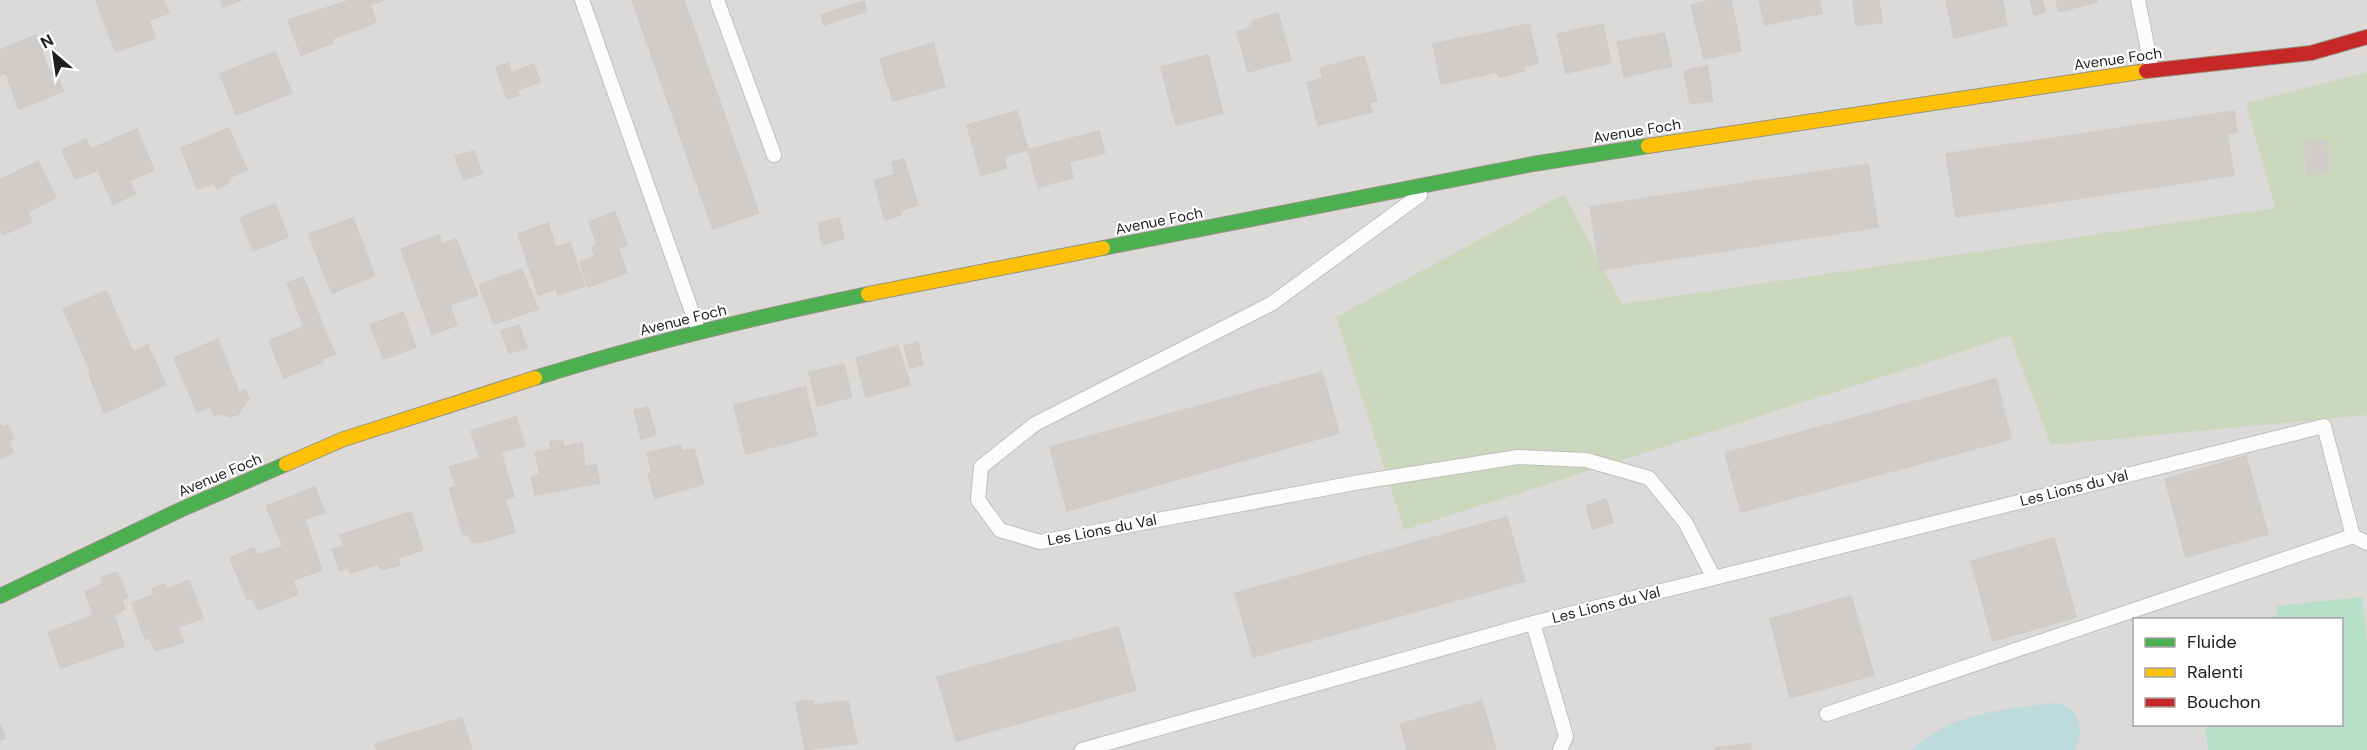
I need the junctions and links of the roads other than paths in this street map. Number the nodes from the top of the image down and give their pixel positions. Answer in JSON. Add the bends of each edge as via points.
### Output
{"nodes":[{"id":1,"x":582,"y":0,"type":"edge"},
{"id":2,"x":717,"y":0,"type":"edge"},
{"id":3,"x":2138,"y":0,"type":"edge"},
{"id":4,"x":2367,"y":37,"type":"edge"},
{"id":5,"x":2152,"y":70,"type":"junction"},
{"id":6,"x":774,"y":155,"type":"dead end"},
{"id":7,"x":1434,"y":184,"type":"junction"},
{"id":8,"x":699,"y":332,"type":"junction"},
{"id":9,"x":2352,"y":536,"type":"junction"},
{"id":10,"x":2367,"y":543,"type":"edge"},
{"id":11,"x":1714,"y":578,"type":"junction"},
{"id":12,"x":0,"y":596,"type":"edge"},
{"id":13,"x":1533,"y":623,"type":"junction"},
{"id":14,"x":1827,"y":714,"type":"dead end"},
{"id":15,"x":1568,"y":743,"type":"edge"},
{"id":16,"x":1082,"y":750,"type":"edge"},
{"id":17,"x":1560,"y":750,"type":"edge"}],
"edges":[{"from":1,"to":8,"type":"lane"},
{"from":2,"to":6,"type":"lane"},
{"from":3,"to":5,"type":"lane"},
{"from":4,"to":5,"type":"street","name":"Avenue Foch","via":[[2311,53]]},
{"from":5,"to":7,"type":"street","name":"Avenue Foch","via":[[1533,164]]},
{"from":7,"to":8,"type":"street","name":"Avenue Foch","via":[[866,294]]},
{"from":7,"to":11,"type":"lane","name":"Les Lions du Val","via":[[1271,304],[1035,424],[981,467],[978,500],[1000,530],[1040,542],[1359,482],[1518,457],[1586,460],[1649,478],[1685,522]]},
{"from":8,"to":12,"type":"street","name":"Avenue Foch","via":[[586,362],[344,439],[180,510]]},
{"from":9,"to":10,"type":"lane"},
{"from":9,"to":11,"type":"lane","name":"Les Lions du Val","via":[[2324,426]]},
{"from":9,"to":14,"type":"lane"},
{"from":11,"to":13,"type":"lane","name":"Les Lions du Val"},
{"from":13,"to":15,"type":"lane","name":"Les Lions du Val"},
{"from":13,"to":16,"type":"lane","name":"Les Lions du Val"},
{"from":15,"to":17,"type":"lane","name":"Les Lions du Val"}]}
